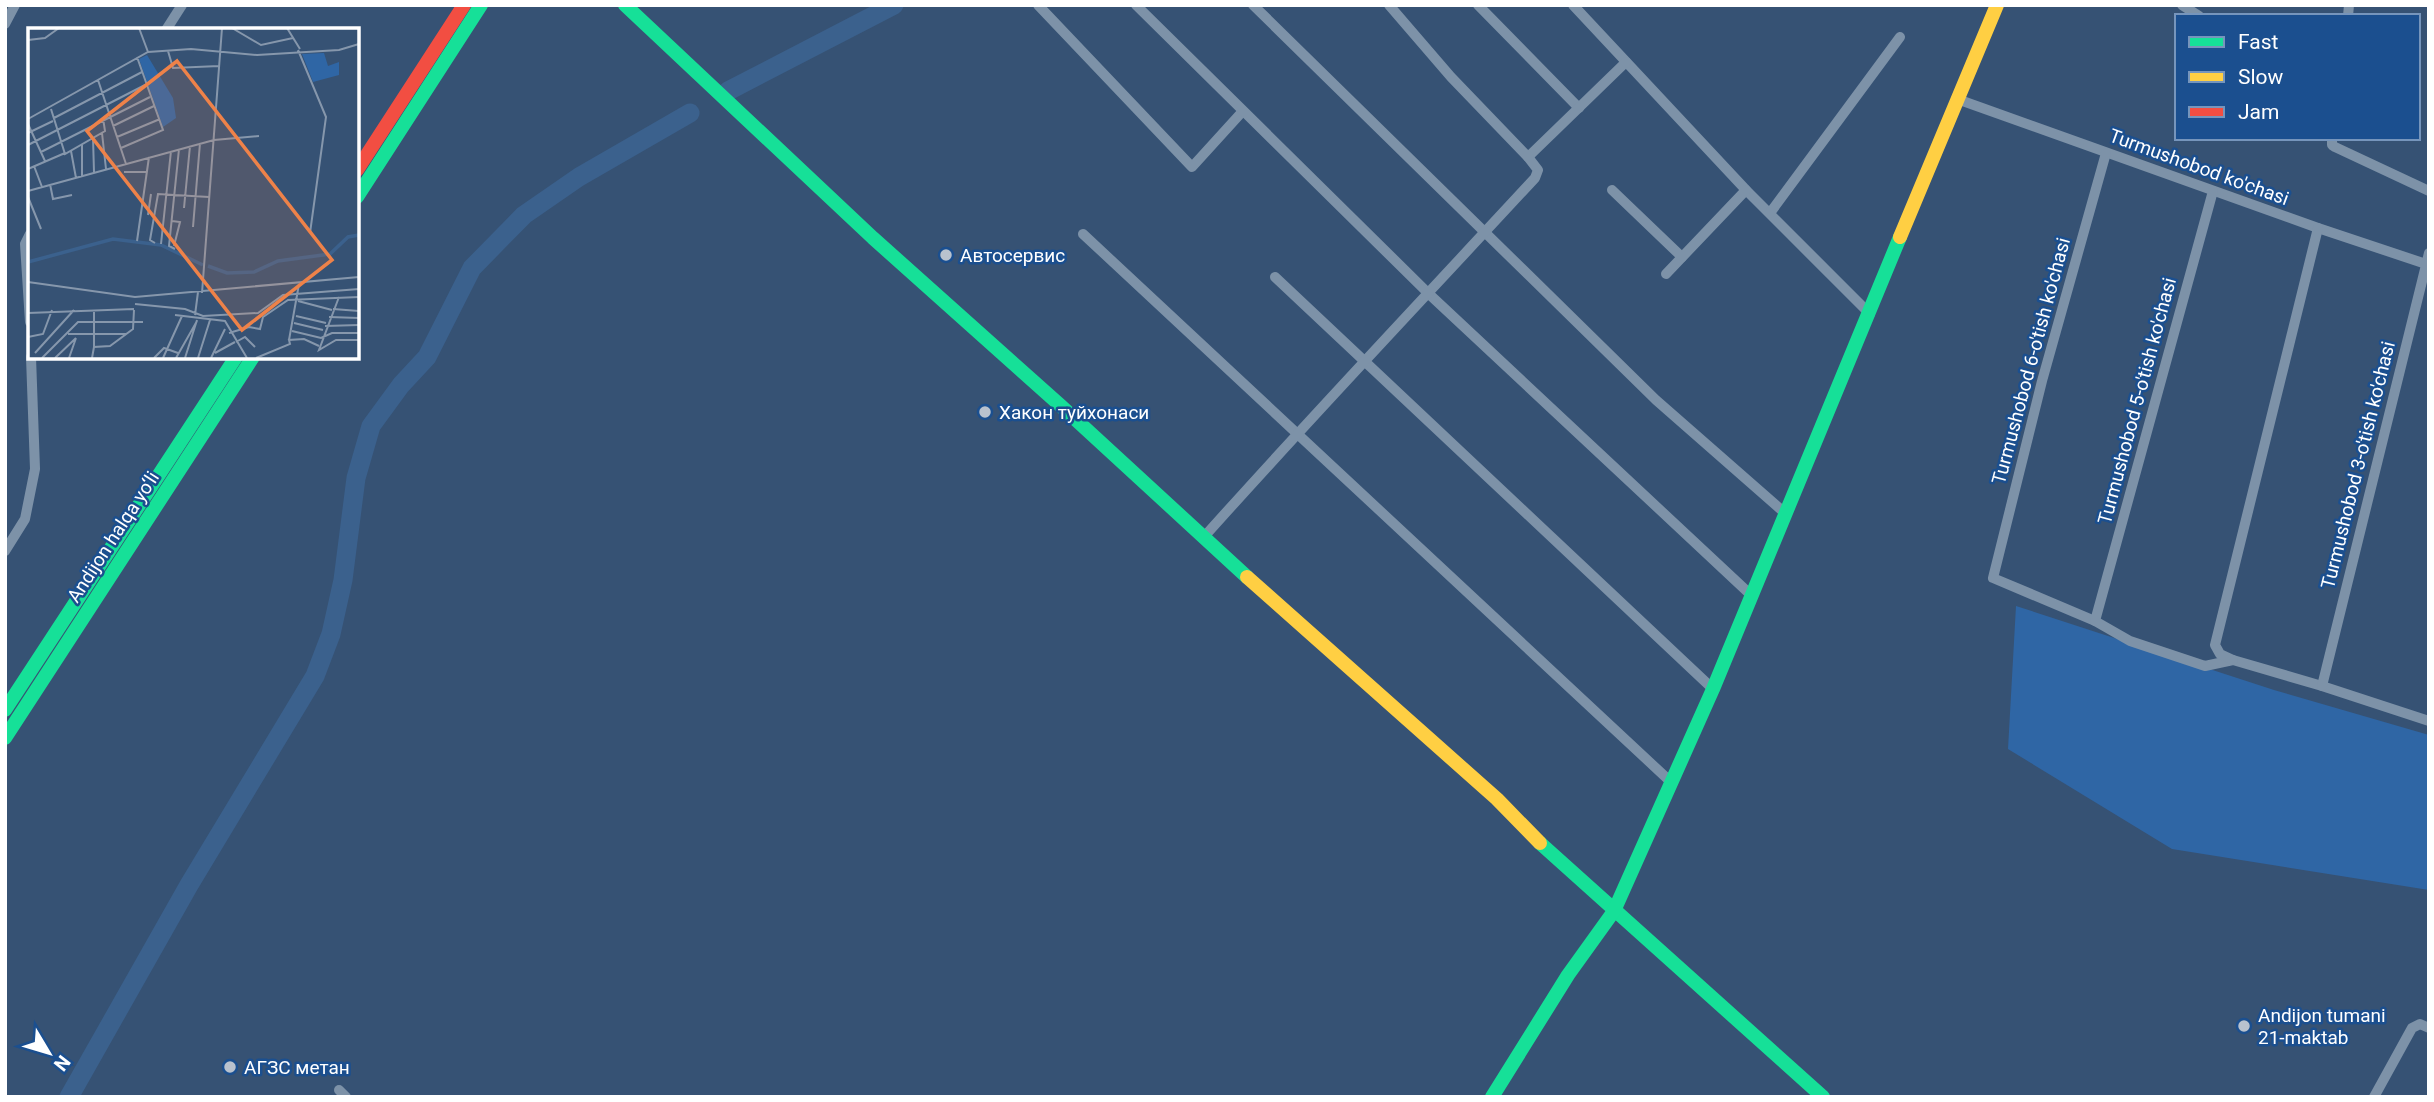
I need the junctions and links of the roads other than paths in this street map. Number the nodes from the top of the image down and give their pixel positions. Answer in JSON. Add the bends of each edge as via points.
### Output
{"nodes":[{"id":1,"x":15,"y":5,"type":"edge"},
{"id":2,"x":183,"y":5,"type":"edge"},
{"id":3,"x":464,"y":5,"type":"edge"},
{"id":4,"x":481,"y":5,"type":"edge"},
{"id":5,"x":625,"y":5,"type":"edge"},
{"id":6,"x":1038,"y":5,"type":"edge"},
{"id":7,"x":1136,"y":5,"type":"edge"},
{"id":8,"x":1253,"y":5,"type":"edge"},
{"id":9,"x":1390,"y":5,"type":"edge"},
{"id":10,"x":1478,"y":5,"type":"edge"},
{"id":11,"x":1573,"y":5,"type":"edge"},
{"id":12,"x":1997,"y":5,"type":"edge"},
{"id":13,"x":5,"y":23,"type":"edge"},
{"id":14,"x":167,"y":28,"type":"edge"},
{"id":15,"x":1900,"y":37,"type":"dead end"},
{"id":16,"x":1626,"y":62,"type":"junction"},
{"id":17,"x":1957,"y":99,"type":"junction"},
{"id":18,"x":1579,"y":108,"type":"junction"},
{"id":19,"x":1242,"y":112,"type":"junction"},
{"id":20,"x":2332,"y":140,"type":"edge"},
{"id":21,"x":2106,"y":153,"type":"junction"},
{"id":22,"x":1528,"y":157,"type":"junction"},
{"id":23,"x":359,"y":167,"type":"edge"},
{"id":24,"x":1612,"y":190,"type":"dead end"},
{"id":25,"x":1746,"y":190,"type":"junction"},
{"id":26,"x":2213,"y":191,"type":"junction"},
{"id":27,"x":2429,"y":191,"type":"edge"},
{"id":28,"x":359,"y":194,"type":"edge"},
{"id":29,"x":1770,"y":213,"type":"junction"},
{"id":30,"x":2318,"y":228,"type":"junction"},
{"id":31,"x":1485,"y":233,"type":"junction"},
{"id":32,"x":1083,"y":234,"type":"dead end"},
{"id":33,"x":28,"y":238,"type":"edge"},
{"id":34,"x":1682,"y":257,"type":"junction"},
{"id":35,"x":2428,"y":261,"type":"edge"},
{"id":36,"x":1666,"y":274,"type":"dead end"},
{"id":37,"x":1275,"y":277,"type":"dead end"},
{"id":38,"x":28,"y":291,"type":"edge"},
{"id":39,"x":1429,"y":294,"type":"junction"},
{"id":40,"x":1870,"y":314,"type":"junction"},
{"id":41,"x":32,"y":359,"type":"edge"},
{"id":42,"x":235,"y":359,"type":"edge"},
{"id":43,"x":252,"y":359,"type":"edge"},
{"id":44,"x":1366,"y":363,"type":"junction"},
{"id":45,"x":1297,"y":433,"type":"junction"},
{"id":46,"x":1786,"y":514,"type":"junction"},
{"id":47,"x":1203,"y":538,"type":"junction"},
{"id":48,"x":5,"y":551,"type":"edge"},
{"id":49,"x":1751,"y":595,"type":"junction"},
{"id":50,"x":2095,"y":621,"type":"junction"},
{"id":51,"x":2233,"y":660,"type":"junction"},
{"id":52,"x":2322,"y":686,"type":"junction"},
{"id":53,"x":1713,"y":690,"type":"junction"},
{"id":54,"x":7,"y":703,"type":"edge"},
{"id":55,"x":2429,"y":721,"type":"edge"},
{"id":56,"x":5,"y":738,"type":"edge"},
{"id":57,"x":1672,"y":783,"type":"junction"},
{"id":58,"x":1614,"y":911,"type":"junction"},
{"id":59,"x":2429,"y":1028,"type":"edge"},
{"id":60,"x":1492,"y":1097,"type":"edge"},
{"id":61,"x":1824,"y":1097,"type":"edge"},
{"id":62,"x":2374,"y":1097,"type":"edge"}],
"edges":[{"from":1,"to":13,"type":"street"},
{"from":2,"to":14,"type":"street"},
{"from":3,"to":23,"type":"main road"},
{"from":4,"to":28,"type":"main road"},
{"from":5,"to":47,"type":"main road"},
{"from":6,"to":19,"type":"street","via":[[1192,167]]},
{"from":7,"to":19,"type":"street"},
{"from":8,"to":31,"type":"street"},
{"from":9,"to":22,"type":"street"},
{"from":10,"to":18,"type":"street"},
{"from":11,"to":16,"type":"street"},
{"from":12,"to":17,"type":"main road"},
{"from":15,"to":29,"type":"street"},
{"from":16,"to":18,"type":"street"},
{"from":16,"to":25,"type":"street"},
{"from":17,"to":21,"type":"street","name":"Turmushobod ko'chasi"},
{"from":17,"to":40,"type":"main road"},
{"from":18,"to":22,"type":"street"},
{"from":19,"to":39,"type":"street"},
{"from":20,"to":27,"type":"street","via":[[2335,148]]},
{"from":21,"to":26,"type":"street","name":"Turmushobod ko'chasi"},
{"from":21,"to":50,"type":"street","name":"Turmushobod 6-o'tish ko'chasi","via":[[1993,578]]},
{"from":22,"to":31,"type":"street","via":[[1538,170],[1535,178]]},
{"from":24,"to":34,"type":"street"},
{"from":25,"to":29,"type":"street"},
{"from":25,"to":34,"type":"street"},
{"from":26,"to":30,"type":"street","name":"Turmushobod ko'chasi"},
{"from":26,"to":50,"type":"street","name":"Turmushobod 5-o'tish ko'chasi"},
{"from":29,"to":40,"type":"street"},
{"from":30,"to":35,"type":"street","name":"Turmushobod ko'chasi"},
{"from":30,"to":51,"type":"street","via":[[2215,645],[2220,654]]},
{"from":31,"to":39,"type":"street"},
{"from":31,"to":46,"type":"street","via":[[1656,400]]},
{"from":32,"to":45,"type":"street"},
{"from":33,"to":38,"type":"street"},
{"from":34,"to":36,"type":"street"},
{"from":35,"to":52,"type":"street","name":"Turmushobod 3-o'tish ko'chasi"},
{"from":37,"to":44,"type":"street"},
{"from":39,"to":44,"type":"street"},
{"from":39,"to":49,"type":"street"},
{"from":40,"to":46,"type":"main road"},
{"from":41,"to":48,"type":"street","via":[[35,468],[25,519]]},
{"from":42,"to":54,"type":"main road","name":"Andijon halqa yo‘li"},
{"from":43,"to":56,"type":"main road","name":"Andijon halqa yo‘li"},
{"from":44,"to":45,"type":"street"},
{"from":44,"to":53,"type":"street"},
{"from":45,"to":47,"type":"street"},
{"from":45,"to":57,"type":"street"},
{"from":46,"to":49,"type":"main road"},
{"from":47,"to":58,"type":"main road","via":[[1497,799]]},
{"from":49,"to":53,"type":"main road"},
{"from":50,"to":51,"type":"street","via":[[2130,641],[2205,666]]},
{"from":51,"to":52,"type":"street"},
{"from":52,"to":55,"type":"street"},
{"from":53,"to":57,"type":"main road"},
{"from":57,"to":58,"type":"main road"},
{"from":58,"to":60,"type":"main road"},
{"from":58,"to":61,"type":"main road"},
{"from":59,"to":62,"type":"street","via":[[2412,1027]]}]}
